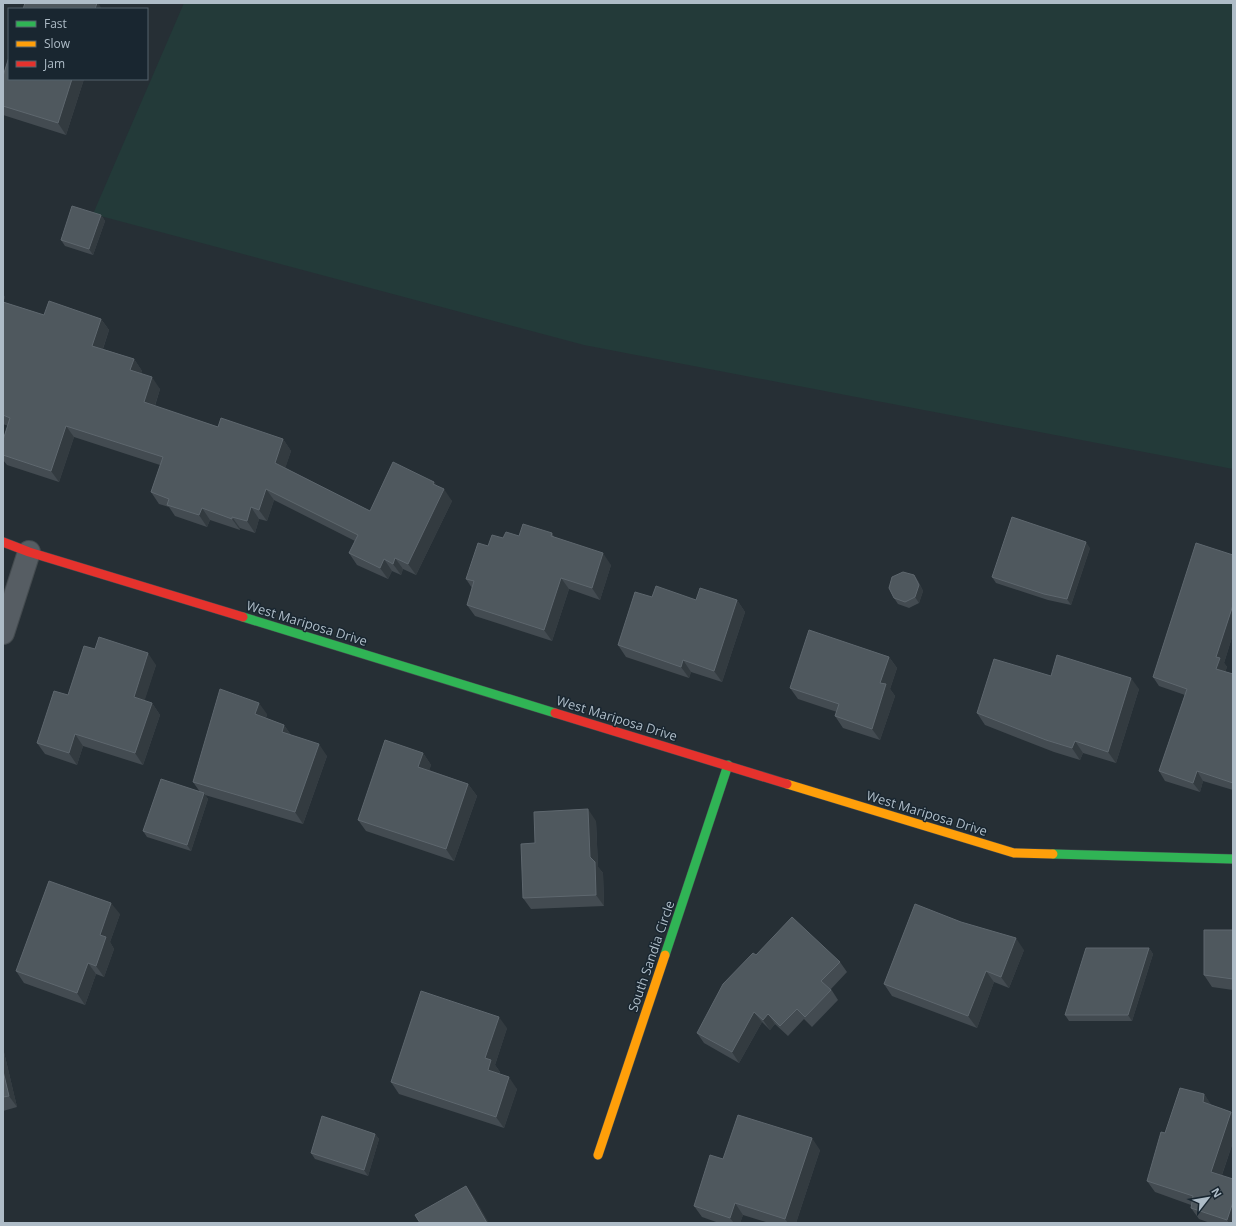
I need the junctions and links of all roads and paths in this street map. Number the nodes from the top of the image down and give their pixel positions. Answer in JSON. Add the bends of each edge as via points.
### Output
{"nodes":[{"id":1,"x":3,"y":542,"type":"edge"},
{"id":2,"x":29,"y":552,"type":"junction"},
{"id":3,"x":3,"y":633,"type":"edge"},
{"id":4,"x":728,"y":765,"type":"junction"},
{"id":5,"x":1233,"y":859,"type":"edge"},
{"id":6,"x":598,"y":1155,"type":"dead end"}],
"edges":[{"from":1,"to":2,"type":"street","name":"West Mariposa Drive"},
{"from":2,"to":3,"type":"street"},
{"from":2,"to":4,"type":"street","name":"West Mariposa Drive"},
{"from":4,"to":5,"type":"street","name":"West Mariposa Drive","via":[[1014,853]]},
{"from":4,"to":6,"type":"street","name":"South Sandia Circle"}]}
